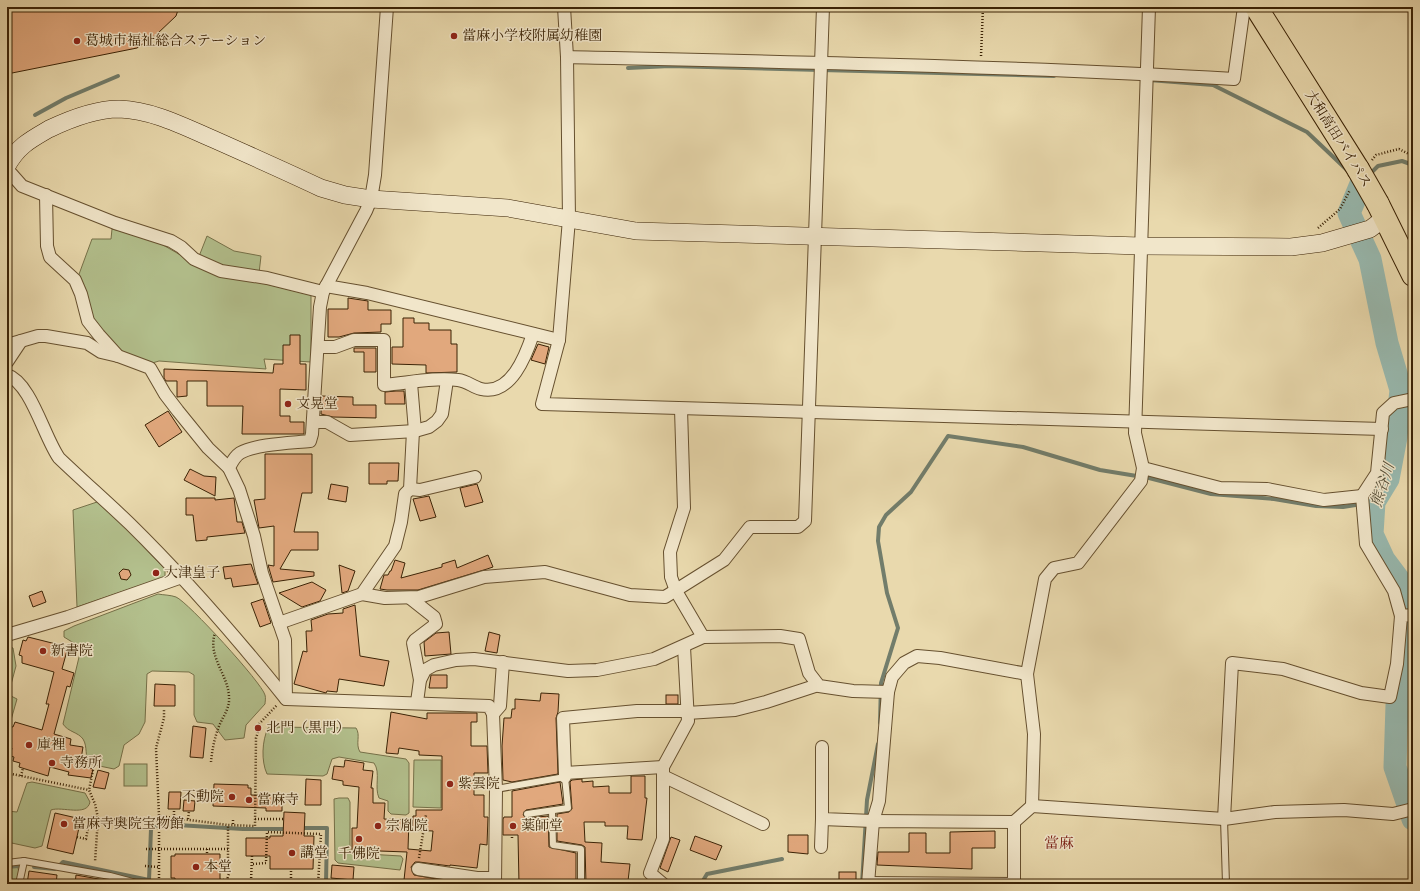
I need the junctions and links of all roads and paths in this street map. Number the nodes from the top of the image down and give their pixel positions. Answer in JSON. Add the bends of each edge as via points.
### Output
{"nodes":[{"id":1,"x":388,"y":7,"type":"edge"},
{"id":2,"x":564,"y":7,"type":"edge"},
{"id":3,"x":823,"y":7,"type":"edge"},
{"id":4,"x":983,"y":7,"type":"edge"},
{"id":5,"x":1149,"y":7,"type":"edge"},
{"id":6,"x":1244,"y":7,"type":"edge"},
{"id":7,"x":1256,"y":7,"type":"edge"},
{"id":8,"x":567,"y":57,"type":"junction"},
{"id":9,"x":821,"y":63,"type":"junction"},
{"id":10,"x":981,"y":68,"type":"junction"},
{"id":11,"x":1147,"y":74,"type":"junction"},
{"id":12,"x":1413,"y":156,"type":"edge"},
{"id":13,"x":8,"y":165,"type":"edge"},
{"id":14,"x":1360,"y":174,"type":"junction"},
{"id":15,"x":46,"y":195,"type":"junction"},
{"id":16,"x":371,"y":199,"type":"junction"},
{"id":17,"x":1378,"y":217,"type":"junction"},
{"id":18,"x":569,"y":219,"type":"junction"},
{"id":19,"x":816,"y":235,"type":"junction"},
{"id":20,"x":1141,"y":246,"type":"junction"},
{"id":21,"x":1298,"y":246,"type":"junction"},
{"id":22,"x":1413,"y":275,"type":"edge"},
{"id":23,"x":324,"y":289,"type":"junction"},
{"id":24,"x":533,"y":334,"type":"junction"},
{"id":25,"x":559,"y":340,"type":"junction"},
{"id":26,"x":22,"y":341,"type":"junction"},
{"id":27,"x":7,"y":345,"type":"edge"},
{"id":28,"x":318,"y":347,"type":"junction"},
{"id":29,"x":118,"y":356,"type":"junction"},
{"id":30,"x":7,"y":362,"type":"edge"},
{"id":31,"x":7,"y":375,"type":"edge"},
{"id":32,"x":447,"y":380,"type":"junction"},
{"id":33,"x":411,"y":383,"type":"junction"},
{"id":34,"x":1413,"y":399,"type":"edge"},
{"id":35,"x":681,"y":409,"type":"junction"},
{"id":36,"x":809,"y":412,"type":"junction"},
{"id":37,"x":313,"y":422,"type":"junction"},
{"id":38,"x":1135,"y":422,"type":"junction"},
{"id":39,"x":1382,"y":429,"type":"junction"},
{"id":40,"x":414,"y":431,"type":"junction"},
{"id":41,"x":229,"y":468,"type":"junction"},
{"id":42,"x":1142,"y":473,"type":"junction"},
{"id":43,"x":475,"y":477,"type":"dead end"},
{"id":44,"x":410,"y":489,"type":"junction"},
{"id":45,"x":1362,"y":502,"type":"junction"},
{"id":46,"x":182,"y":577,"type":"junction"},
{"id":47,"x":676,"y":591,"type":"junction"},
{"id":48,"x":362,"y":594,"type":"junction"},
{"id":49,"x":410,"y":598,"type":"junction"},
{"id":50,"x":1406,"y":616,"type":"edge"},
{"id":51,"x":221,"y":621,"type":"junction"},
{"id":52,"x":279,"y":623,"type":"junction"},
{"id":53,"x":7,"y":636,"type":"edge"},
{"id":54,"x":703,"y":637,"type":"junction"},
{"id":55,"x":684,"y":647,"type":"junction"},
{"id":56,"x":503,"y":662,"type":"junction"},
{"id":57,"x":1027,"y":674,"type":"junction"},
{"id":58,"x":420,"y":680,"type":"junction"},
{"id":59,"x":818,"y":685,"type":"junction"},
{"id":60,"x":882,"y":692,"type":"junction"},
{"id":61,"x":283,"y":701,"type":"junction"},
{"id":62,"x":417,"y":702,"type":"junction"},
{"id":63,"x":164,"y":708,"type":"dead end"},
{"id":64,"x":687,"y":712,"type":"junction"},
{"id":65,"x":493,"y":714,"type":"junction"},
{"id":66,"x":259,"y":724,"type":"dead end"},
{"id":67,"x":258,"y":732,"type":"dead end"},
{"id":68,"x":822,"y":748,"type":"dead end"},
{"id":69,"x":211,"y":762,"type":"dead end"},
{"id":70,"x":24,"y":768,"type":"dead end"},
{"id":71,"x":93,"y":770,"type":"dead end"},
{"id":72,"x":663,"y":771,"type":"junction"},
{"id":73,"x":7,"y":773,"type":"edge"},
{"id":74,"x":565,"y":775,"type":"junction"},
{"id":75,"x":21,"y":776,"type":"junction"},
{"id":76,"x":496,"y":789,"type":"junction"},
{"id":77,"x":89,"y":790,"type":"junction"},
{"id":78,"x":1032,"y":806,"type":"junction"},
{"id":79,"x":174,"y":809,"type":"dead end"},
{"id":80,"x":1409,"y":810,"type":"edge"},
{"id":81,"x":189,"y":811,"type":"dead end"},
{"id":82,"x":552,"y":811,"type":"junction"},
{"id":83,"x":527,"y":814,"type":"dead end"},
{"id":84,"x":426,"y":815,"type":"dead end"},
{"id":85,"x":159,"y":816,"type":"junction"},
{"id":86,"x":98,"y":818,"type":"junction"},
{"id":87,"x":174,"y":818,"type":"junction"},
{"id":88,"x":188,"y":819,"type":"junction"},
{"id":89,"x":255,"y":819,"type":"junction"},
{"id":90,"x":283,"y":819,"type":"dead end"},
{"id":91,"x":822,"y":819,"type":"junction"},
{"id":92,"x":1224,"y":819,"type":"junction"},
{"id":93,"x":233,"y":820,"type":"dead end"},
{"id":94,"x":868,"y":820,"type":"junction"},
{"id":95,"x":1014,"y":822,"type":"junction"},
{"id":96,"x":763,"y":824,"type":"dead end"},
{"id":97,"x":233,"y":825,"type":"junction"},
{"id":98,"x":228,"y":827,"type":"junction"},
{"id":99,"x":77,"y":837,"type":"dead end"},
{"id":100,"x":821,"y":847,"type":"dead end"},
{"id":101,"x":149,"y":849,"type":"dead end"},
{"id":102,"x":159,"y":849,"type":"junction"},
{"id":103,"x":207,"y":849,"type":"junction"},
{"id":104,"x":228,"y":849,"type":"junction"},
{"id":105,"x":207,"y":854,"type":"dead end"},
{"id":106,"x":252,"y":856,"type":"dead end"},
{"id":107,"x":24,"y":861,"type":"junction"},
{"id":108,"x":95,"y":862,"type":"dead end"},
{"id":109,"x":7,"y":863,"type":"edge"},
{"id":110,"x":253,"y":864,"type":"junction"},
{"id":111,"x":148,"y":867,"type":"dead end"},
{"id":112,"x":159,"y":867,"type":"junction"},
{"id":113,"x":291,"y":869,"type":"dead end"},
{"id":114,"x":418,"y":869,"type":"joint"},
{"id":115,"x":220,"y":880,"type":"dead end"},
{"id":116,"x":227,"y":880,"type":"junction"},
{"id":117,"x":252,"y":881,"type":"junction"},
{"id":118,"x":495,"y":881,"type":"edge"},
{"id":119,"x":270,"y":883,"type":"edge"},
{"id":120,"x":19,"y":884,"type":"edge"},
{"id":121,"x":140,"y":884,"type":"edge"},
{"id":122,"x":159,"y":884,"type":"edge"},
{"id":123,"x":229,"y":884,"type":"edge"},
{"id":124,"x":291,"y":884,"type":"edge"},
{"id":125,"x":317,"y":884,"type":"edge"},
{"id":126,"x":581,"y":884,"type":"edge"},
{"id":127,"x":663,"y":884,"type":"edge"},
{"id":128,"x":868,"y":884,"type":"edge"},
{"id":129,"x":1014,"y":884,"type":"edge"},
{"id":130,"x":1226,"y":884,"type":"edge"}],
"edges":[{"from":1,"to":16,"type":"street"},
{"from":2,"to":8,"type":"street"},
{"from":3,"to":9,"type":"street"},
{"from":4,"to":10,"type":"path"},
{"from":5,"to":11,"type":"street"},
{"from":6,"to":11,"type":"street","via":[[1234,79]]},
{"from":7,"to":14,"type":"highway","name":"大和高田バイパス"},
{"from":8,"to":9,"type":"street"},
{"from":8,"to":18,"type":"street"},
{"from":9,"to":10,"type":"street"},
{"from":9,"to":19,"type":"street"},
{"from":10,"to":11,"type":"street"},
{"from":11,"to":20,"type":"street"},
{"from":12,"to":14,"type":"path","via":[[1399,149],[1376,155]]},
{"from":13,"to":15,"type":"street","via":[[22,186]]},
{"from":13,"to":16,"type":"street","via":[[24,143],[63,122],[117,109],[139,111],[169,120],[321,188]]},
{"from":14,"to":17,"type":"highway","name":"大和高田バイパス","bridge":true},
{"from":14,"to":21,"type":"path","via":[[1340,209]]},
{"from":15,"to":23,"type":"street","via":[[115,223],[171,241],[194,258],[221,271]]},
{"from":15,"to":29,"type":"street","via":[[46,246],[50,257],[75,280],[88,321]]},
{"from":16,"to":18,"type":"street","via":[[508,208]]},
{"from":16,"to":23,"type":"street"},
{"from":17,"to":21,"type":"street","via":[[1322,243]]},
{"from":17,"to":22,"type":"highway","name":"大和高田バイパス"},
{"from":18,"to":19,"type":"street","via":[[636,231]]},
{"from":18,"to":25,"type":"street"},
{"from":19,"to":20,"type":"street"},
{"from":19,"to":36,"type":"street"},
{"from":20,"to":21,"type":"street"},
{"from":20,"to":38,"type":"street"},
{"from":23,"to":24,"type":"street","via":[[367,293]]},
{"from":23,"to":28,"type":"street"},
{"from":24,"to":25,"type":"street"},
{"from":24,"to":32,"type":"street","via":[[517,371],[495,389],[480,389],[459,380]]},
{"from":25,"to":35,"type":"street","via":[[542,404]]},
{"from":26,"to":27,"type":"street"},
{"from":26,"to":29,"type":"street","via":[[46,336],[87,343],[101,352]]},
{"from":26,"to":30,"type":"street"},
{"from":28,"to":33,"type":"street","via":[[335,347],[354,340],[384,340],[384,385]]},
{"from":28,"to":37,"type":"street"},
{"from":29,"to":41,"type":"street","via":[[150,368],[164,394],[208,448]]},
{"from":31,"to":46,"type":"street","via":[[26,391],[50,446],[58,458],[130,524]]},
{"from":32,"to":33,"type":"street"},
{"from":32,"to":40,"type":"street","via":[[442,414],[429,427]]},
{"from":33,"to":40,"type":"street"},
{"from":34,"to":39,"type":"street","via":[[1394,403],[1388,408],[1383,413]]},
{"from":35,"to":36,"type":"street"},
{"from":35,"to":47,"type":"street","via":[[684,508],[670,552],[671,577]]},
{"from":36,"to":38,"type":"street"},
{"from":36,"to":47,"type":"street","via":[[805,521],[798,527],[750,527],[724,560]]},
{"from":37,"to":40,"type":"street","via":[[327,422],[350,435]]},
{"from":37,"to":41,"type":"street","via":[[310,441],[277,444],[246,451],[233,459]]},
{"from":38,"to":39,"type":"street"},
{"from":38,"to":42,"type":"street"},
{"from":39,"to":45,"type":"street","via":[[1377,473]]},
{"from":40,"to":44,"type":"street"},
{"from":41,"to":52,"type":"street","via":[[245,509],[262,573]]},
{"from":42,"to":45,"type":"street","via":[[1220,488],[1267,489],[1324,500]]},
{"from":42,"to":57,"type":"street","via":[[1078,563],[1054,568],[1045,579]]},
{"from":43,"to":44,"type":"street","via":[[420,490]]},
{"from":44,"to":48,"type":"street","via":[[405,494],[394,546]]},
{"from":45,"to":50,"type":"street","via":[[1366,544]]},
{"from":46,"to":51,"type":"street"},
{"from":46,"to":53,"type":"street"},
{"from":47,"to":49,"type":"street","via":[[665,597],[630,595],[545,572],[484,577]]},
{"from":47,"to":54,"type":"street"},
{"from":48,"to":49,"type":"street","via":[[385,598]]},
{"from":48,"to":52,"type":"street"},
{"from":49,"to":58,"type":"street","via":[[436,621],[436,624],[414,643]]},
{"from":50,"to":92,"type":"street","via":[[1390,697],[1361,692],[1283,669],[1232,663]]},
{"from":51,"to":61,"type":"street"},
{"from":51,"to":69,"type":"path","via":[[214,636],[213,649],[230,699],[218,730]]},
{"from":52,"to":61,"type":"street","via":[[285,640]]},
{"from":54,"to":55,"type":"street"},
{"from":54,"to":59,"type":"street","via":[[780,636],[799,639],[809,673]]},
{"from":55,"to":56,"type":"street","via":[[654,659],[598,670],[568,671]]},
{"from":55,"to":64,"type":"street"},
{"from":56,"to":58,"type":"street","via":[[456,660],[434,665],[425,670]]},
{"from":56,"to":65,"type":"street","via":[[500,706]]},
{"from":57,"to":60,"type":"street","via":[[917,656],[904,663]]},
{"from":57,"to":78,"type":"street","via":[[1034,734]]},
{"from":58,"to":62,"type":"street"},
{"from":59,"to":60,"type":"street","via":[[854,691]]},
{"from":59,"to":64,"type":"street","via":[[735,710]]},
{"from":60,"to":94,"type":"street","via":[[881,785],[879,801]]},
{"from":61,"to":62,"type":"street"},
{"from":61,"to":66,"type":"path"},
{"from":62,"to":65,"type":"street","via":[[489,706]]},
{"from":63,"to":85,"type":"path","via":[[156,748]]},
{"from":64,"to":72,"type":"street","via":[[688,721]]},
{"from":64,"to":74,"type":"street","via":[[637,711],[563,718]]},
{"from":65,"to":76,"type":"street"},
{"from":67,"to":89,"type":"path"},
{"from":68,"to":91,"type":"street"},
{"from":70,"to":75,"type":"path"},
{"from":71,"to":77,"type":"path"},
{"from":72,"to":74,"type":"street"},
{"from":72,"to":96,"type":"street"},
{"from":72,"to":127,"type":"street","via":[[663,839],[650,873]]},
{"from":73,"to":75,"type":"path"},
{"from":74,"to":76,"type":"lane"},
{"from":74,"to":82,"type":"lane","via":[[568,808]]},
{"from":75,"to":77,"type":"path"},
{"from":76,"to":118,"type":"street"},
{"from":77,"to":86,"type":"path"},
{"from":78,"to":92,"type":"street"},
{"from":78,"to":95,"type":"street"},
{"from":79,"to":87,"type":"path"},
{"from":80,"to":92,"type":"street","via":[[1393,814],[1344,810],[1275,812]]},
{"from":81,"to":88,"type":"path"},
{"from":82,"to":83,"type":"lane"},
{"from":82,"to":126,"type":"lane","via":[[553,845],[581,849]]},
{"from":84,"to":114,"type":"path"},
{"from":85,"to":86,"type":"path","via":[[151,822]]},
{"from":85,"to":87,"type":"path"},
{"from":85,"to":102,"type":"path"},
{"from":86,"to":99,"type":"path","via":[[90,817],[86,839]]},
{"from":86,"to":108,"type":"path"},
{"from":87,"to":88,"type":"path"},
{"from":88,"to":98,"type":"path"},
{"from":89,"to":90,"type":"path"},
{"from":89,"to":97,"type":"path","via":[[254,826]]},
{"from":91,"to":94,"type":"street"},
{"from":91,"to":100,"type":"street"},
{"from":92,"to":130,"type":"lane"},
{"from":93,"to":97,"type":"path"},
{"from":94,"to":95,"type":"street"},
{"from":94,"to":128,"type":"street"},
{"from":95,"to":129,"type":"street"},
{"from":97,"to":98,"type":"path"},
{"from":98,"to":104,"type":"path"},
{"from":101,"to":102,"type":"path"},
{"from":102,"to":103,"type":"path"},
{"from":102,"to":112,"type":"path"},
{"from":103,"to":104,"type":"path"},
{"from":103,"to":105,"type":"path"},
{"from":104,"to":116,"type":"path","via":[[230,870]]},
{"from":106,"to":110,"type":"path"},
{"from":107,"to":109,"type":"lane"},
{"from":107,"to":120,"type":"lane"},
{"from":107,"to":121,"type":"lane","via":[[110,876]]},
{"from":110,"to":117,"type":"path"},
{"from":110,"to":125,"type":"path","via":[[266,863],[267,832],[292,835],[321,834]]},
{"from":111,"to":112,"type":"path"},
{"from":112,"to":122,"type":"path"},
{"from":113,"to":124,"type":"path"},
{"from":114,"to":118,"type":"street"},
{"from":115,"to":116,"type":"path"},
{"from":116,"to":117,"type":"path"},
{"from":116,"to":123,"type":"path"},
{"from":117,"to":119,"type":"path"},
{"from":119,"to":124,"type":"path"},
{"from":124,"to":125,"type":"path"},
{"from":128,"to":129,"type":"street"}]}
